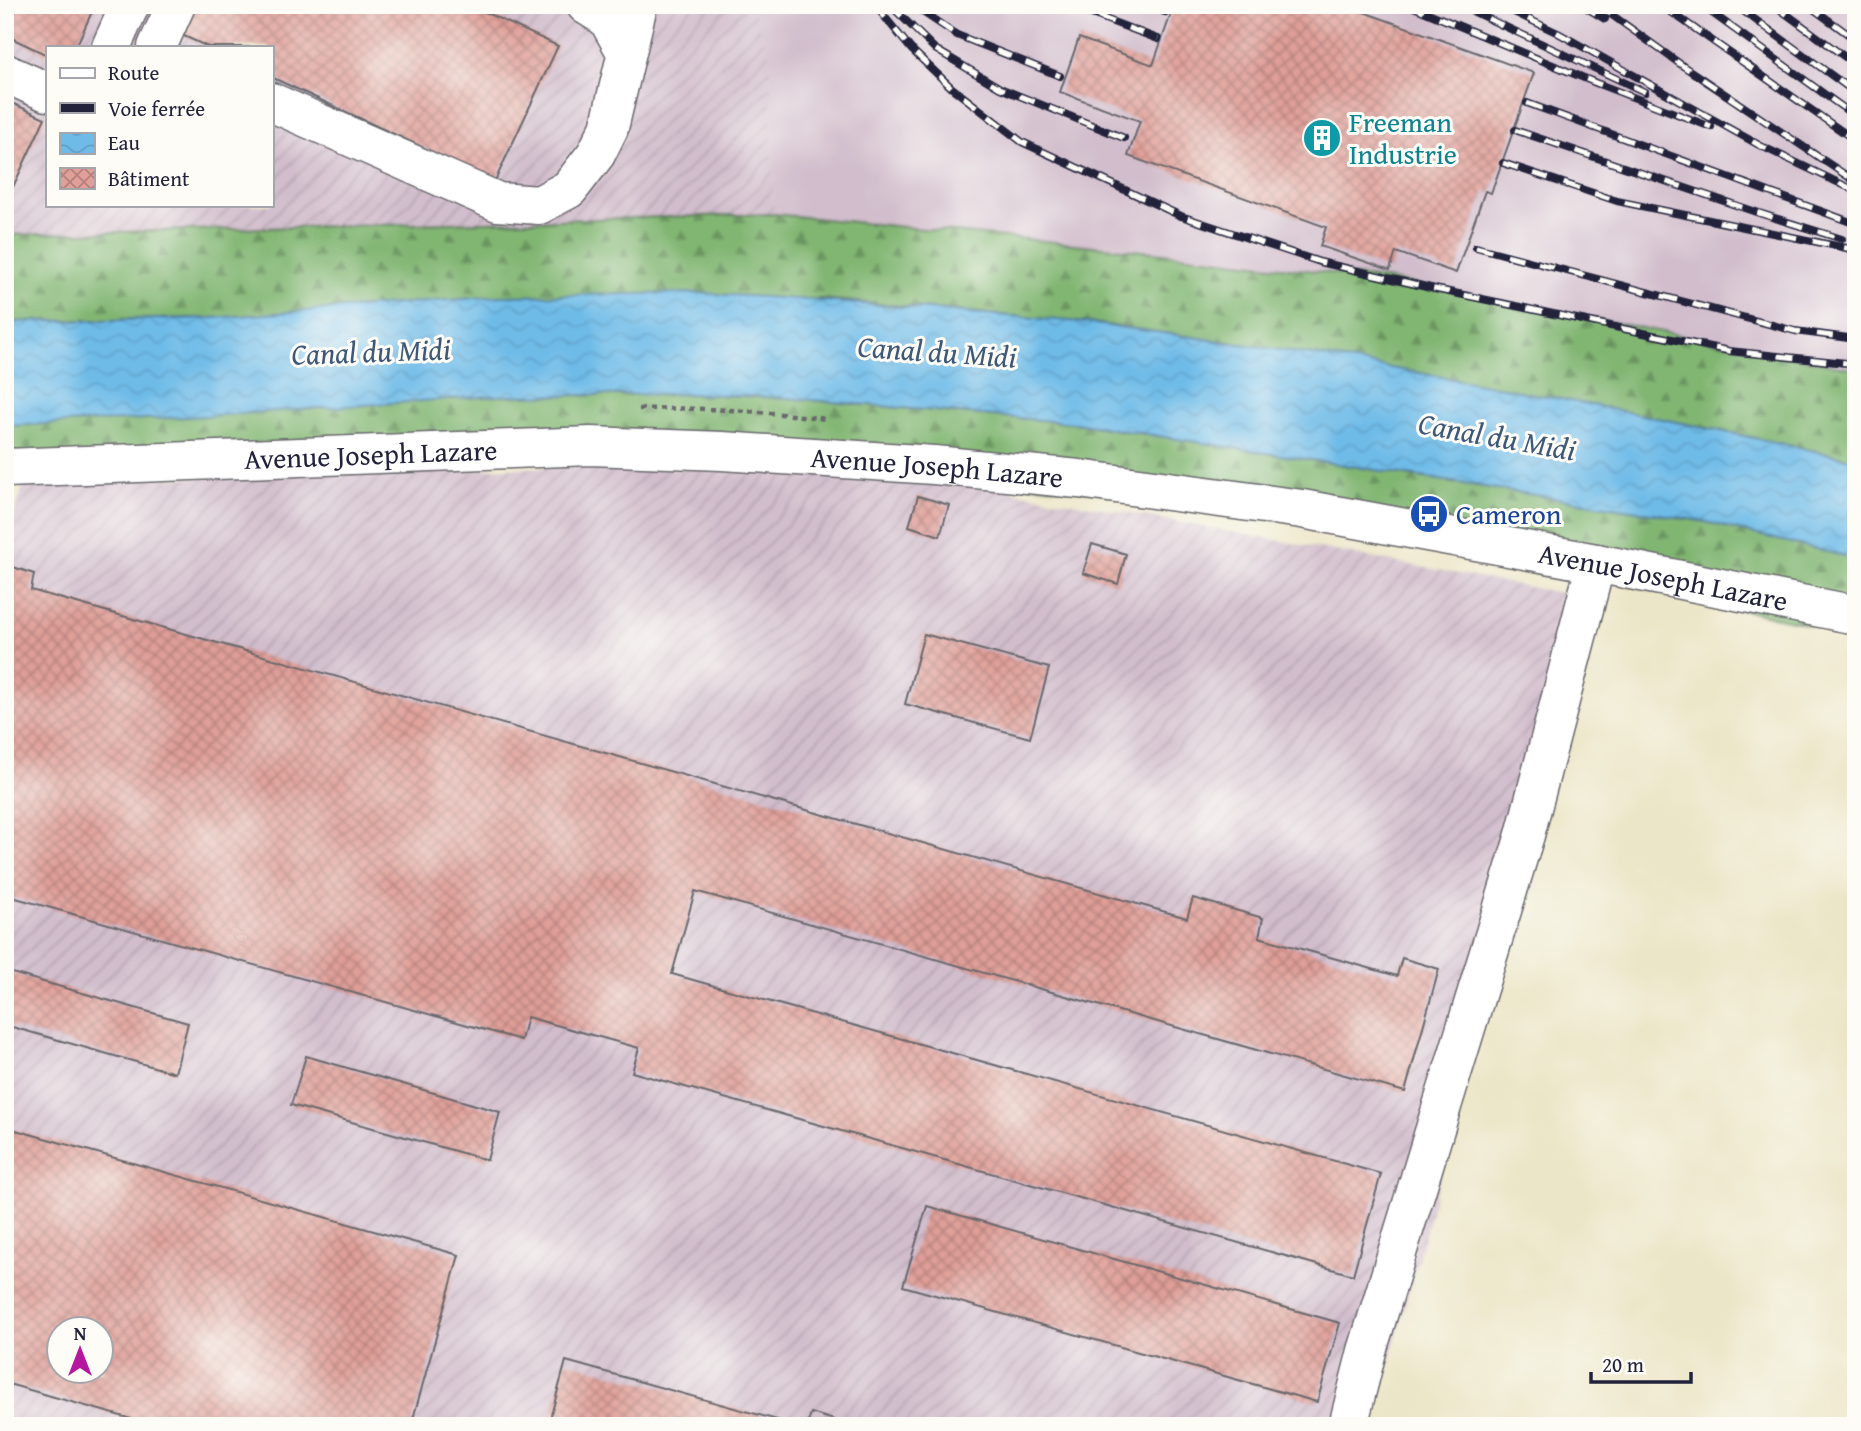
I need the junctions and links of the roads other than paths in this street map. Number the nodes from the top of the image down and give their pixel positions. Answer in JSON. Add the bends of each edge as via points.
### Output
{"nodes":[{"id":1,"x":130,"y":5,"type":"edge"},
{"id":2,"x":176,"y":5,"type":"edge"},
{"id":3,"x":586,"y":5,"type":"edge"},
{"id":4,"x":638,"y":5,"type":"edge"},
{"id":5,"x":111,"y":46,"type":"edge"},
{"id":6,"x":157,"y":46,"type":"edge"},
{"id":7,"x":626,"y":52,"type":"junction"},
{"id":8,"x":5,"y":73,"type":"edge"},
{"id":9,"x":46,"y":92,"type":"edge"},
{"id":10,"x":273,"y":103,"type":"edge"},
{"id":11,"x":5,"y":468,"type":"edge"},
{"id":12,"x":1597,"y":563,"type":"junction"},
{"id":13,"x":1856,"y":615,"type":"edge"},
{"id":14,"x":1348,"y":1426,"type":"edge"}],
"edges":[{"from":1,"to":5,"type":"main road"},
{"from":2,"to":6,"type":"main road"},
{"from":3,"to":7,"type":"main road","via":[[607,18]]},
{"from":4,"to":7,"type":"main road"},
{"from":7,"to":10,"type":"main road","via":[[608,128],[596,154],[569,189],[539,205],[498,202]]},
{"from":8,"to":9,"type":"main road"},
{"from":11,"to":12,"type":"main road","name":"Avenue Joseph Lazare","via":[[591,446],[722,451],[1079,479],[1302,509]]},
{"from":12,"to":13,"type":"main road","name":"Avenue Joseph Lazare"},
{"from":12,"to":14,"type":"main road","via":[[1525,835]]}]}
